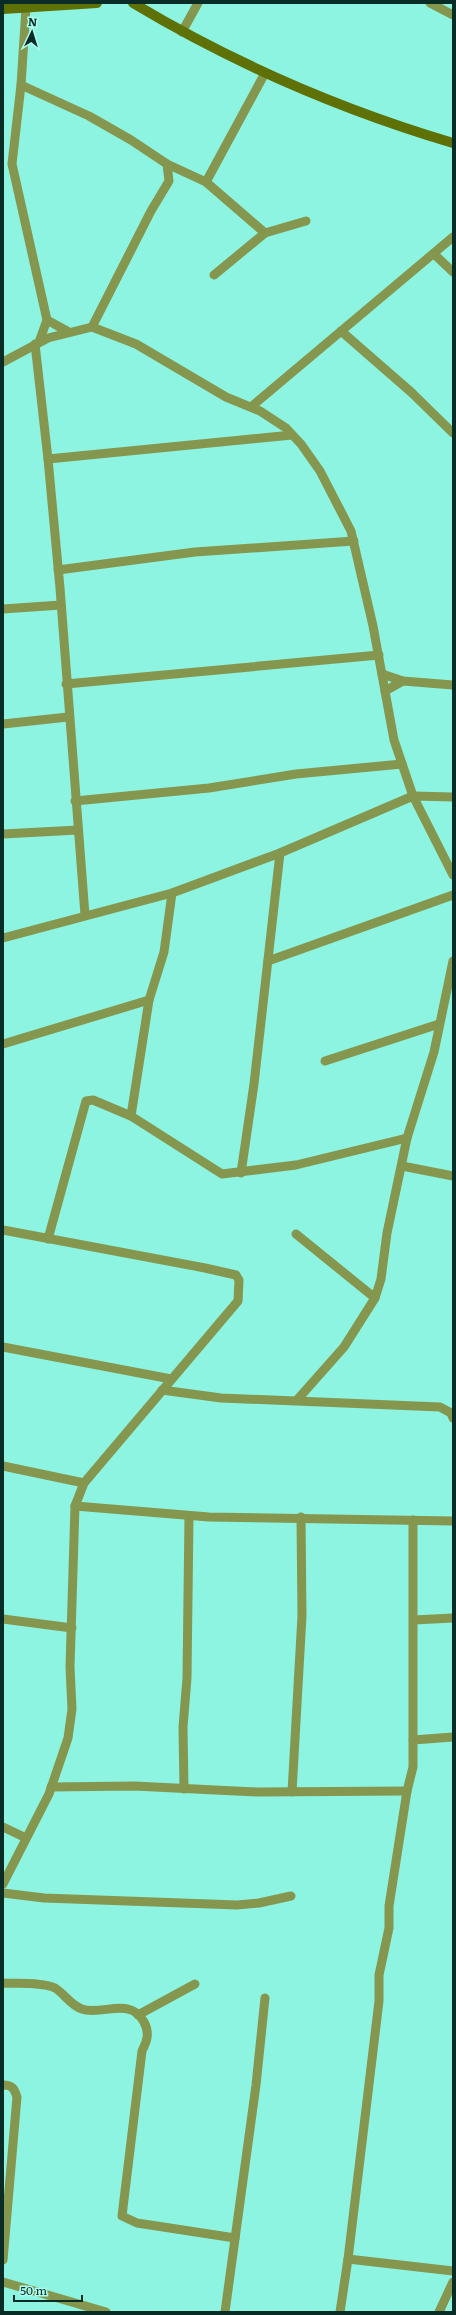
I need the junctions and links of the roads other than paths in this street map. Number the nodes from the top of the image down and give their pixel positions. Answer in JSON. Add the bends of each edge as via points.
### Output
{"nodes":[{"id":1,"x":96,"y":3,"type":"edge"},
{"id":2,"x":133,"y":3,"type":"edge"},
{"id":3,"x":198,"y":3,"type":"edge"},
{"id":4,"x":430,"y":3,"type":"edge"},
{"id":5,"x":3,"y":8,"type":"edge"},
{"id":6,"x":26,"y":8,"type":"junction"},
{"id":7,"x":453,"y":15,"type":"edge"},
{"id":8,"x":182,"y":32,"type":"junction"},
{"id":9,"x":265,"y":73,"type":"junction"},
{"id":10,"x":21,"y":85,"type":"junction"},
{"id":11,"x":453,"y":143,"type":"edge"},
{"id":12,"x":3,"y":152,"type":"edge"},
{"id":13,"x":13,"y":153,"type":"junction"},
{"id":14,"x":167,"y":164,"type":"junction"},
{"id":15,"x":188,"y":175,"type":"junction"},
{"id":16,"x":169,"y":182,"type":"junction"},
{"id":17,"x":206,"y":182,"type":"junction"},
{"id":18,"x":306,"y":221,"type":"dead end"},
{"id":19,"x":265,"y":233,"type":"junction"},
{"id":20,"x":453,"y":237,"type":"edge"},
{"id":21,"x":434,"y":254,"type":"junction"},
{"id":22,"x":453,"y":272,"type":"edge"},
{"id":23,"x":214,"y":275,"type":"dead end"},
{"id":24,"x":47,"y":320,"type":"junction"},
{"id":25,"x":92,"y":327,"type":"junction"},
{"id":26,"x":66,"y":331,"type":"junction"},
{"id":27,"x":341,"y":331,"type":"junction"},
{"id":28,"x":37,"y":344,"type":"junction"},
{"id":29,"x":3,"y":362,"type":"edge"},
{"id":30,"x":251,"y":407,"type":"junction"},
{"id":31,"x":453,"y":433,"type":"edge"},
{"id":32,"x":292,"y":435,"type":"junction"},
{"id":33,"x":48,"y":459,"type":"junction"},
{"id":34,"x":354,"y":541,"type":"junction"},
{"id":35,"x":58,"y":570,"type":"junction"},
{"id":36,"x":61,"y":604,"type":"junction"},
{"id":37,"x":3,"y":609,"type":"edge"},
{"id":38,"x":379,"y":656,"type":"junction"},
{"id":39,"x":382,"y":674,"type":"junction"},
{"id":40,"x":403,"y":681,"type":"junction"},
{"id":41,"x":66,"y":684,"type":"junction"},
{"id":42,"x":453,"y":685,"type":"edge"},
{"id":43,"x":385,"y":691,"type":"junction"},
{"id":44,"x":68,"y":717,"type":"junction"},
{"id":45,"x":3,"y":724,"type":"edge"},
{"id":46,"x":402,"y":764,"type":"junction"},
{"id":47,"x":413,"y":796,"type":"junction"},
{"id":48,"x":453,"y":797,"type":"edge"},
{"id":49,"x":75,"y":801,"type":"junction"},
{"id":50,"x":78,"y":830,"type":"junction"},
{"id":51,"x":3,"y":834,"type":"edge"},
{"id":52,"x":280,"y":853,"type":"junction"},
{"id":53,"x":453,"y":874,"type":"edge"},
{"id":54,"x":172,"y":893,"type":"junction"},
{"id":55,"x":453,"y":895,"type":"edge"},
{"id":56,"x":85,"y":915,"type":"junction"},
{"id":57,"x":3,"y":938,"type":"edge"},
{"id":58,"x":268,"y":961,"type":"junction"},
{"id":59,"x":453,"y":961,"type":"edge"},
{"id":60,"x":149,"y":1000,"type":"junction"},
{"id":61,"x":439,"y":1024,"type":"junction"},
{"id":62,"x":3,"y":1044,"type":"edge"},
{"id":63,"x":325,"y":1061,"type":"dead end"},
{"id":64,"x":131,"y":1116,"type":"junction"},
{"id":65,"x":407,"y":1138,"type":"junction"},
{"id":66,"x":402,"y":1166,"type":"junction"},
{"id":67,"x":241,"y":1173,"type":"junction"},
{"id":68,"x":453,"y":1176,"type":"edge"},
{"id":69,"x":3,"y":1230,"type":"edge"},
{"id":70,"x":296,"y":1234,"type":"dead end"},
{"id":71,"x":48,"y":1239,"type":"junction"},
{"id":72,"x":375,"y":1298,"type":"junction"},
{"id":73,"x":3,"y":1347,"type":"edge"},
{"id":74,"x":171,"y":1379,"type":"junction"},
{"id":75,"x":162,"y":1390,"type":"junction"},
{"id":76,"x":297,"y":1400,"type":"junction"},
{"id":77,"x":453,"y":1418,"type":"edge"},
{"id":78,"x":3,"y":1466,"type":"edge"},
{"id":79,"x":84,"y":1483,"type":"junction"},
{"id":80,"x":75,"y":1506,"type":"junction"},
{"id":81,"x":189,"y":1516,"type":"junction"},
{"id":82,"x":301,"y":1517,"type":"junction"},
{"id":83,"x":413,"y":1520,"type":"junction"},
{"id":84,"x":453,"y":1521,"type":"edge"},
{"id":85,"x":453,"y":1618,"type":"edge"},
{"id":86,"x":3,"y":1619,"type":"edge"},
{"id":87,"x":414,"y":1620,"type":"junction"},
{"id":88,"x":72,"y":1628,"type":"junction"},
{"id":89,"x":453,"y":1738,"type":"edge"},
{"id":90,"x":413,"y":1740,"type":"junction"},
{"id":91,"x":51,"y":1787,"type":"junction"},
{"id":92,"x":184,"y":1789,"type":"junction"},
{"id":93,"x":407,"y":1791,"type":"junction"},
{"id":94,"x":292,"y":1792,"type":"junction"},
{"id":95,"x":3,"y":1827,"type":"edge"},
{"id":96,"x":26,"y":1838,"type":"junction"},
{"id":97,"x":3,"y":1884,"type":"edge"},
{"id":98,"x":3,"y":1893,"type":"edge"},
{"id":99,"x":291,"y":1896,"type":"dead end"},
{"id":100,"x":3,"y":1983,"type":"edge"},
{"id":101,"x":195,"y":1984,"type":"dead end"},
{"id":102,"x":265,"y":1998,"type":"dead end"},
{"id":103,"x":138,"y":2015,"type":"junction"},
{"id":104,"x":3,"y":2085,"type":"edge"},
{"id":105,"x":235,"y":2238,"type":"junction"},
{"id":106,"x":348,"y":2259,"type":"junction"},
{"id":107,"x":3,"y":2260,"type":"edge"},
{"id":108,"x":453,"y":2271,"type":"edge"},
{"id":109,"x":3,"y":2282,"type":"edge"},
{"id":110,"x":453,"y":2282,"type":"edge"},
{"id":111,"x":106,"y":2312,"type":"edge"},
{"id":112,"x":225,"y":2312,"type":"edge"},
{"id":113,"x":340,"y":2312,"type":"edge"},
{"id":114,"x":439,"y":2312,"type":"edge"}],
"edges":[{"from":1,"to":6,"type":"main road"},
{"from":2,"to":8,"type":"main road"},
{"from":3,"to":8,"type":"street"},
{"from":4,"to":7,"type":"street"},
{"from":5,"to":6,"type":"main road"},
{"from":6,"to":10,"type":"street"},
{"from":8,"to":9,"type":"main road"},
{"from":9,"to":11,"type":"main road","via":[[387,123]]},
{"from":9,"to":17,"type":"street"},
{"from":10,"to":13,"type":"street"},
{"from":10,"to":14,"type":"street","via":[[89,116],[132,140]]},
{"from":12,"to":13,"type":"street"},
{"from":13,"to":24,"type":"street","via":[[12,164]]},
{"from":14,"to":15,"type":"street"},
{"from":14,"to":16,"type":"street"},
{"from":15,"to":16,"type":"street"},
{"from":15,"to":17,"type":"street"},
{"from":16,"to":25,"type":"street","via":[[151,211]]},
{"from":17,"to":19,"type":"street"},
{"from":18,"to":19,"type":"street"},
{"from":19,"to":23,"type":"street"},
{"from":20,"to":21,"type":"street"},
{"from":21,"to":22,"type":"street"},
{"from":21,"to":27,"type":"street"},
{"from":24,"to":26,"type":"street"},
{"from":24,"to":28,"type":"street"},
{"from":25,"to":26,"type":"street"},
{"from":25,"to":30,"type":"street","via":[[136,344],[226,396]]},
{"from":26,"to":28,"type":"street"},
{"from":27,"to":30,"type":"street"},
{"from":27,"to":31,"type":"street","via":[[412,392]]},
{"from":28,"to":29,"type":"street"},
{"from":28,"to":33,"type":"street"},
{"from":30,"to":32,"type":"street","via":[[286,428]]},
{"from":32,"to":33,"type":"street"},
{"from":32,"to":34,"type":"street","via":[[320,471],[352,531]]},
{"from":33,"to":35,"type":"street"},
{"from":34,"to":35,"type":"street","via":[[195,552]]},
{"from":34,"to":38,"type":"street"},
{"from":35,"to":36,"type":"street"},
{"from":36,"to":37,"type":"street"},
{"from":36,"to":41,"type":"street"},
{"from":38,"to":39,"type":"street"},
{"from":38,"to":41,"type":"street"},
{"from":39,"to":40,"type":"street"},
{"from":39,"to":43,"type":"street"},
{"from":40,"to":42,"type":"street"},
{"from":40,"to":43,"type":"street"},
{"from":41,"to":44,"type":"street"},
{"from":43,"to":46,"type":"street","via":[[394,740]]},
{"from":44,"to":45,"type":"street"},
{"from":44,"to":49,"type":"street"},
{"from":46,"to":47,"type":"street"},
{"from":46,"to":49,"type":"street","via":[[296,774],[209,788]]},
{"from":47,"to":48,"type":"street"},
{"from":47,"to":52,"type":"street"},
{"from":47,"to":53,"type":"street"},
{"from":49,"to":50,"type":"street"},
{"from":50,"to":51,"type":"street"},
{"from":50,"to":56,"type":"street"},
{"from":52,"to":54,"type":"street"},
{"from":52,"to":58,"type":"street"},
{"from":54,"to":56,"type":"street"},
{"from":54,"to":60,"type":"street","via":[[164,952]]},
{"from":55,"to":58,"type":"street"},
{"from":56,"to":57,"type":"street"},
{"from":58,"to":67,"type":"street"},
{"from":59,"to":61,"type":"street"},
{"from":60,"to":62,"type":"street"},
{"from":60,"to":64,"type":"street"},
{"from":61,"to":63,"type":"street"},
{"from":61,"to":65,"type":"street","via":[[434,1052]]},
{"from":64,"to":67,"type":"street","via":[[222,1174]]},
{"from":64,"to":71,"type":"street","via":[[93,1100],[86,1100]]},
{"from":65,"to":66,"type":"street"},
{"from":65,"to":67,"type":"street","via":[[296,1165]]},
{"from":66,"to":68,"type":"street"},
{"from":66,"to":72,"type":"street","via":[[386,1233],[381,1278]]},
{"from":69,"to":71,"type":"street"},
{"from":70,"to":72,"type":"street"},
{"from":71,"to":74,"type":"street","via":[[236,1275],[239,1280],[238,1301]]},
{"from":72,"to":76,"type":"street","via":[[344,1346]]},
{"from":73,"to":74,"type":"street"},
{"from":74,"to":75,"type":"street"},
{"from":75,"to":76,"type":"street","via":[[221,1398]]},
{"from":75,"to":79,"type":"street"},
{"from":76,"to":77,"type":"street","via":[[440,1407],[451,1413]]},
{"from":78,"to":79,"type":"street"},
{"from":79,"to":80,"type":"street"},
{"from":80,"to":81,"type":"street"},
{"from":80,"to":88,"type":"street"},
{"from":81,"to":82,"type":"street"},
{"from":81,"to":92,"type":"street","via":[[187,1670],[183,1727]]},
{"from":82,"to":83,"type":"street"},
{"from":82,"to":94,"type":"street","via":[[302,1616]]},
{"from":83,"to":84,"type":"street"},
{"from":83,"to":87,"type":"street"},
{"from":85,"to":87,"type":"street"},
{"from":86,"to":88,"type":"street"},
{"from":87,"to":90,"type":"street"},
{"from":88,"to":91,"type":"street","via":[[72,1709],[68,1738]]},
{"from":89,"to":90,"type":"street"},
{"from":90,"to":93,"type":"street","via":[[413,1767]]},
{"from":91,"to":92,"type":"street","via":[[134,1786]]},
{"from":91,"to":96,"type":"street"},
{"from":92,"to":94,"type":"street"},
{"from":93,"to":94,"type":"street"},
{"from":93,"to":106,"type":"street","via":[[389,1906],[389,1928],[379,1975],[379,2001]]},
{"from":95,"to":96,"type":"street"},
{"from":96,"to":97,"type":"street"},
{"from":98,"to":99,"type":"street","via":[[44,1898],[237,1905]]},
{"from":100,"to":103,"type":"street","via":[[45,1985],[56,1989],[66,2000],[83,2010],[112,2007],[130,2010]]},
{"from":101,"to":103,"type":"street"},
{"from":102,"to":105,"type":"street"},
{"from":103,"to":105,"type":"street","via":[[148,2028],[148,2039],[142,2051],[122,2216],[137,2223]]},
{"from":104,"to":107,"type":"street","via":[[10,2085],[15,2089],[17,2096]]},
{"from":105,"to":112,"type":"street"},
{"from":106,"to":108,"type":"street"},
{"from":106,"to":113,"type":"street"},
{"from":109,"to":111,"type":"street"},
{"from":110,"to":114,"type":"street"}]}
